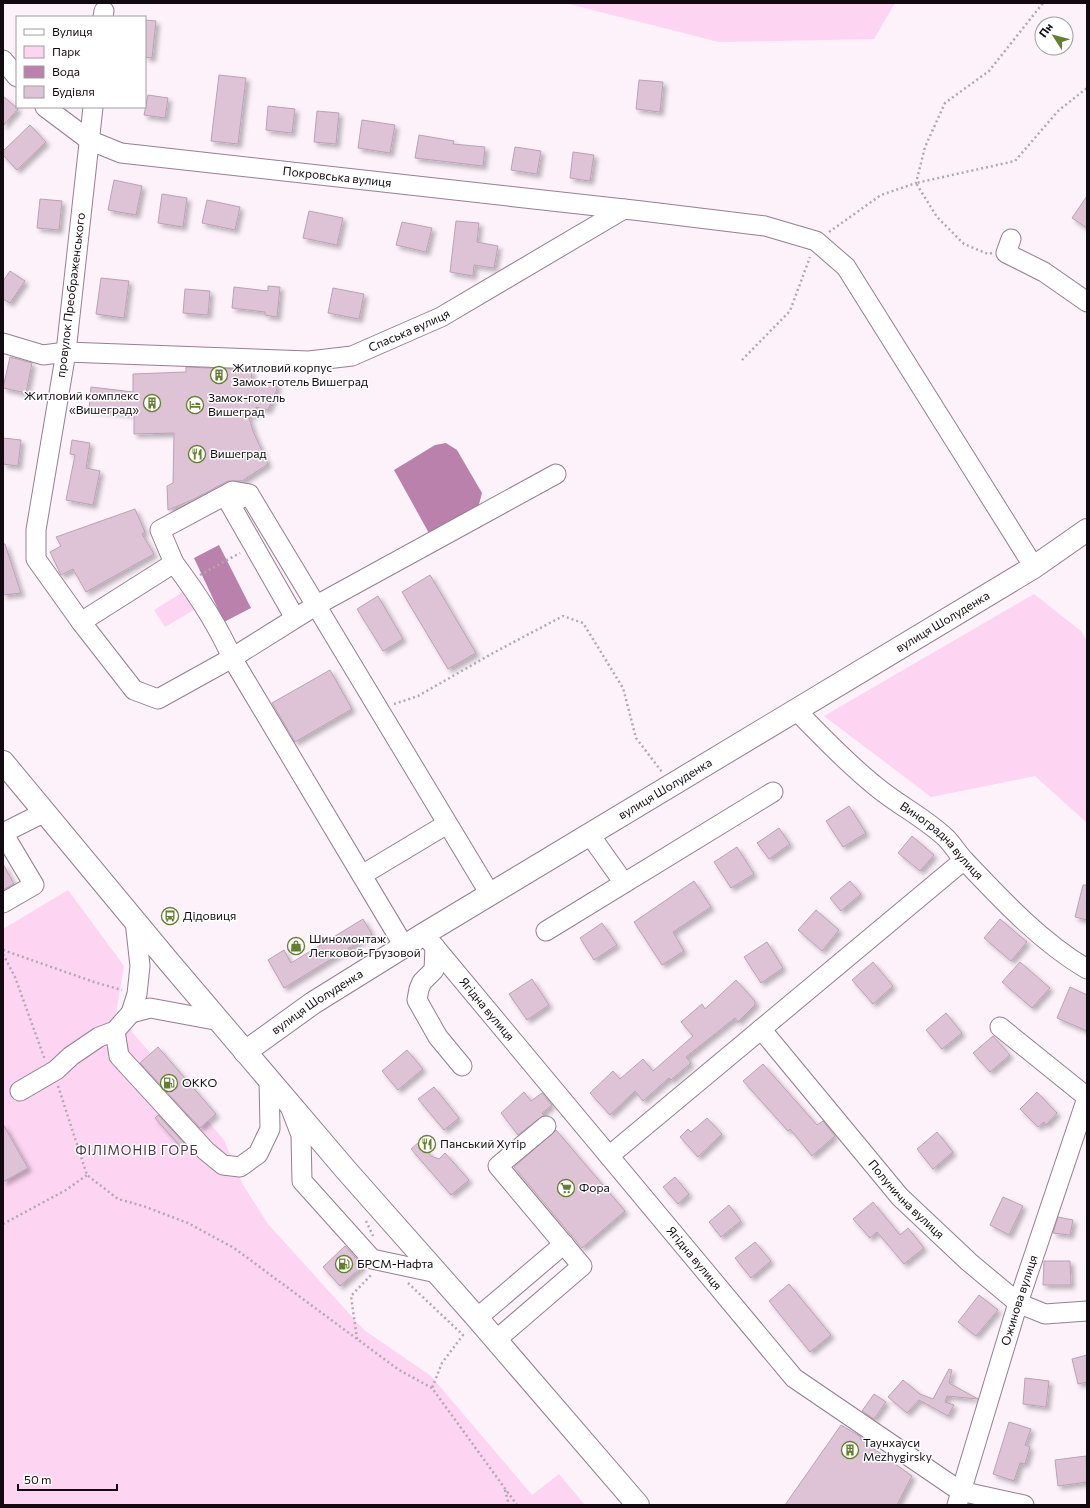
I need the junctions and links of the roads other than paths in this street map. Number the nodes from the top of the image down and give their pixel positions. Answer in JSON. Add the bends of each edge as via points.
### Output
{"nodes":[{"id":1,"x":3,"y":60,"type":"edge"},
{"id":2,"x":16,"y":76,"type":"edge"},
{"id":3,"x":46,"y":108,"type":"edge"},
{"id":4,"x":93,"y":108,"type":"edge"},
{"id":5,"x":89,"y":140,"type":"junction"},
{"id":6,"x":624,"y":209,"type":"junction"},
{"id":7,"x":1008,"y":246,"type":"road end"},
{"id":8,"x":1087,"y":302,"type":"edge"},
{"id":9,"x":3,"y":342,"type":"edge"},
{"id":10,"x":66,"y":352,"type":"junction"},
{"id":11,"x":556,"y":474,"type":"dead end"},
{"id":12,"x":249,"y":494,"type":"junction"},
{"id":13,"x":1084,"y":538,"type":"edge"},
{"id":14,"x":174,"y":563,"type":"junction"},
{"id":15,"x":1034,"y":567,"type":"junction"},
{"id":16,"x":316,"y":606,"type":"junction"},
{"id":17,"x":295,"y":618,"type":"junction"},
{"id":18,"x":81,"y":622,"type":"junction"},
{"id":19,"x":229,"y":652,"type":"junction"},
{"id":20,"x":797,"y":711,"type":"junction"},
{"id":21,"x":3,"y":762,"type":"edge"},
{"id":22,"x":773,"y":792,"type":"dead end"},
{"id":23,"x":45,"y":812,"type":"junction"},
{"id":24,"x":448,"y":824,"type":"junction"},
{"id":25,"x":3,"y":833,"type":"edge"},
{"id":26,"x":590,"y":835,"type":"junction"},
{"id":27,"x":964,"y":860,"type":"junction"},
{"id":28,"x":362,"y":874,"type":"junction"},
{"id":29,"x":624,"y":883,"type":"junction"},
{"id":30,"x":490,"y":894,"type":"junction"},
{"id":31,"x":3,"y":903,"type":"edge"},
{"id":32,"x":135,"y":921,"type":"junction"},
{"id":33,"x":546,"y":931,"type":"dead end"},
{"id":34,"x":430,"y":940,"type":"junction"},
{"id":35,"x":404,"y":946,"type":"junction"},
{"id":36,"x":1087,"y":969,"type":"edge"},
{"id":37,"x":132,"y":1013,"type":"junction"},
{"id":38,"x":220,"y":1021,"type":"junction"},
{"id":39,"x":1000,"y":1027,"type":"dead end"},
{"id":40,"x":761,"y":1029,"type":"junction"},
{"id":41,"x":115,"y":1031,"type":"junction"},
{"id":42,"x":245,"y":1052,"type":"junction"},
{"id":43,"x":462,"y":1066,"type":"dead end"},
{"id":44,"x":269,"y":1078,"type":"junction"},
{"id":45,"x":20,"y":1091,"type":"dead end"},
{"id":46,"x":1087,"y":1098,"type":"edge"},
{"id":47,"x":288,"y":1100,"type":"junction"},
{"id":48,"x":546,"y":1126,"type":"dead end"},
{"id":49,"x":609,"y":1156,"type":"junction"},
{"id":50,"x":564,"y":1244,"type":"junction"},
{"id":51,"x":437,"y":1272,"type":"junction"},
{"id":52,"x":1018,"y":1303,"type":"junction"},
{"id":53,"x":1087,"y":1311,"type":"edge"},
{"id":54,"x":477,"y":1318,"type":"junction"},
{"id":55,"x":496,"y":1340,"type":"junction"},
{"id":56,"x":958,"y":1498,"type":"edge"},
{"id":57,"x":636,"y":1501,"type":"edge"},
{"id":58,"x":1024,"y":1505,"type":"edge"}],
"edges":[{"from":1,"to":2,"type":"street"},
{"from":3,"to":5,"type":"street","name":"Покровська вулиця"},
{"from":4,"to":5,"type":"street","name":"провулок Преображенського"},
{"from":5,"to":6,"type":"street","name":"Покровська вулиця","via":[[121,153]]},
{"from":5,"to":10,"type":"street","name":"провулок Преображенського"},
{"from":6,"to":10,"type":"street","name":"Спаська вулиця","via":[[441,317],[352,356],[309,361]]},
{"from":6,"to":15,"type":"street","name":"Покровська вулиця","via":[[765,226],[816,241],[846,267]]},
{"from":7,"to":8,"type":"street"},
{"from":9,"to":10,"type":"street","name":"Спаська вулиця","via":[[44,355]]},
{"from":10,"to":18,"type":"street","name":"провулок Преображенського","via":[[36,530],[36,560]]},
{"from":11,"to":16,"type":"street","name":"провулок Преображенського"},
{"from":12,"to":14,"type":"street","via":[[232,491],[160,530]]},
{"from":12,"to":16,"type":"street"},
{"from":12,"to":17,"type":"street","via":[[230,504]]},
{"from":13,"to":15,"type":"main road","name":"вулиця Шолуденка"},
{"from":14,"to":18,"type":"street"},
{"from":14,"to":19,"type":"street"},
{"from":15,"to":20,"type":"main road","name":"вулиця Шолуденка"},
{"from":16,"to":17,"type":"street","name":"провулок Преображенського"},
{"from":16,"to":24,"type":"street"},
{"from":17,"to":19,"type":"street","name":"провулок Преображенського"},
{"from":18,"to":19,"type":"street","name":"провулок Преображенського","via":[[134,690],[158,699]]},
{"from":19,"to":28,"type":"street"},
{"from":20,"to":26,"type":"main road","name":"вулиця Шолуденка"},
{"from":20,"to":27,"type":"street","name":"Виноградна вулиця","via":[[873,785],[946,838]]},
{"from":21,"to":23,"type":"main road"},
{"from":22,"to":29,"type":"street"},
{"from":23,"to":25,"type":"street"},
{"from":23,"to":32,"type":"main road"},
{"from":24,"to":28,"type":"street"},
{"from":24,"to":30,"type":"street"},
{"from":25,"to":31,"type":"street","via":[[34,885]]},
{"from":26,"to":29,"type":"street"},
{"from":26,"to":30,"type":"main road","name":"вулиця Шолуденка"},
{"from":27,"to":36,"type":"street","name":"Виноградна вулиця","via":[[1065,956]]},
{"from":27,"to":40,"type":"street"},
{"from":28,"to":35,"type":"street"},
{"from":29,"to":33,"type":"street"},
{"from":30,"to":34,"type":"main road","name":"вулиця Шолуденка"},
{"from":32,"to":37,"type":"street","via":[[140,966]]},
{"from":32,"to":38,"type":"main road"},
{"from":34,"to":35,"type":"main road","name":"вулиця Шолуденка"},
{"from":34,"to":43,"type":"street","via":[[434,970],[422,982],[417,1000],[438,1036]]},
{"from":34,"to":49,"type":"street","name":"Ягідна вулиця"},
{"from":35,"to":42,"type":"main road","name":"вулиця Шолуденка","via":[[313,1004]]},
{"from":37,"to":38,"type":"street","via":[[150,1008]]},
{"from":37,"to":41,"type":"street"},
{"from":38,"to":42,"type":"main road"},
{"from":39,"to":46,"type":"street","name":"Ожинова вулиця"},
{"from":40,"to":49,"type":"street"},
{"from":40,"to":52,"type":"street","name":"Полунична вулиця","via":[[900,1197],[969,1262]]},
{"from":41,"to":44,"type":"street","via":[[119,1056],[206,1151],[223,1165],[240,1167],[258,1154],[270,1129]]},
{"from":41,"to":45,"type":"street","via":[[99,1037],[56,1070]]},
{"from":42,"to":44,"type":"main road"},
{"from":44,"to":47,"type":"main road"},
{"from":46,"to":52,"type":"street","name":"Ожинова вулиця"},
{"from":47,"to":51,"type":"main road"},
{"from":47,"to":51,"type":"street","via":[[301,1135],[302,1181],[372,1259]]},
{"from":48,"to":50,"type":"street","via":[[498,1166]]},
{"from":49,"to":56,"type":"street","name":"Ягідна вулиця","via":[[794,1378]]},
{"from":50,"to":54,"type":"street"},
{"from":50,"to":55,"type":"street","via":[[582,1266]]},
{"from":51,"to":54,"type":"main road"},
{"from":52,"to":53,"type":"street","name":"Полунична вулиця","via":[[1045,1314]]},
{"from":52,"to":56,"type":"street","name":"Ожинова вулиця"},
{"from":54,"to":55,"type":"main road"},
{"from":55,"to":57,"type":"main road"},
{"from":56,"to":58,"type":"street","name":"Ягідна вулиця"}]}
